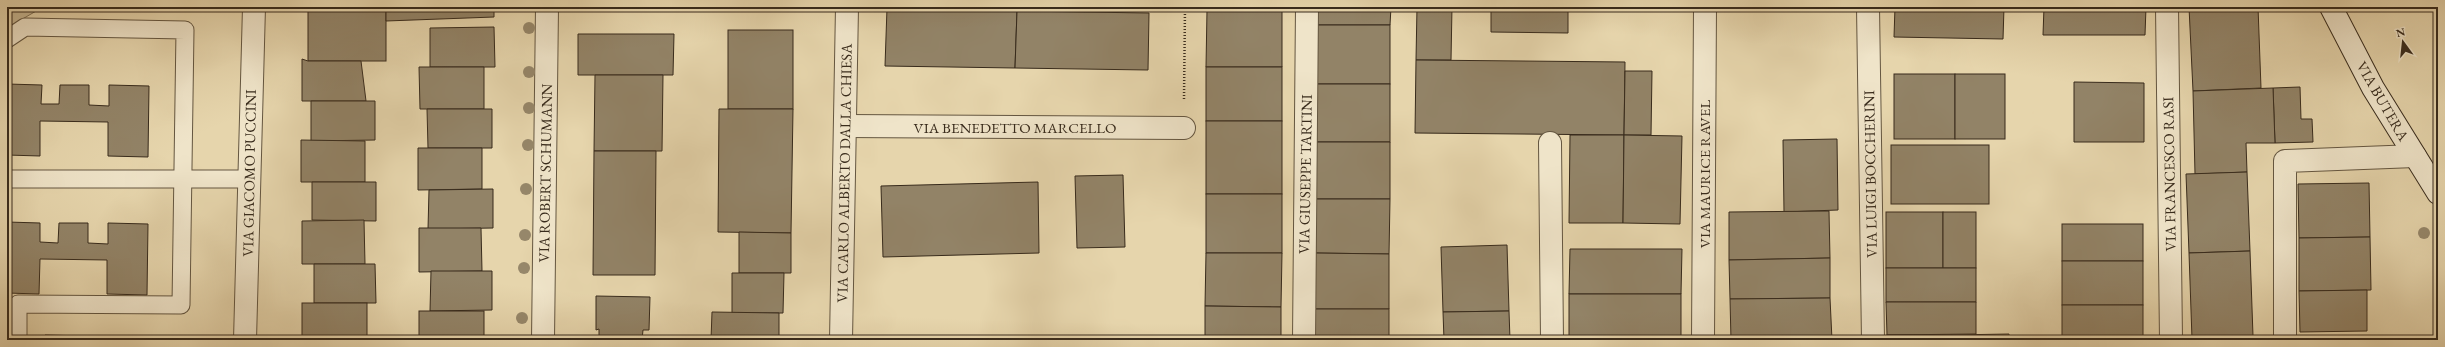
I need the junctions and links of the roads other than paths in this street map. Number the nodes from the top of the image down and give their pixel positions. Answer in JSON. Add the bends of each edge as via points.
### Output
{"nodes":[{"id":1,"x":254,"y":7,"type":"edge"},
{"id":2,"x":546,"y":7,"type":"edge"},
{"id":3,"x":847,"y":7,"type":"edge"},
{"id":4,"x":1307,"y":7,"type":"edge"},
{"id":5,"x":1705,"y":7,"type":"edge"},
{"id":6,"x":1868,"y":7,"type":"edge"},
{"id":7,"x":2167,"y":7,"type":"edge"},
{"id":8,"x":2331,"y":7,"type":"edge"},
{"id":9,"x":7,"y":39,"type":"edge"},
{"id":10,"x":845,"y":126,"type":"junction"},
{"id":11,"x":1184,"y":128,"type":"road end"},
{"id":12,"x":1550,"y":144,"type":"dead end"},
{"id":13,"x":2415,"y":156,"type":"junction"},
{"id":14,"x":7,"y":179,"type":"edge"},
{"id":15,"x":183,"y":179,"type":"junction"},
{"id":16,"x":249,"y":179,"type":"junction"},
{"id":17,"x":2438,"y":193,"type":"edge"},
{"id":18,"x":18,"y":340,"type":"edge"},
{"id":19,"x":245,"y":340,"type":"edge"},
{"id":20,"x":543,"y":340,"type":"edge"},
{"id":21,"x":841,"y":340,"type":"edge"},
{"id":22,"x":1304,"y":340,"type":"edge"},
{"id":23,"x":1552,"y":340,"type":"edge"},
{"id":24,"x":1703,"y":340,"type":"edge"},
{"id":25,"x":1873,"y":340,"type":"edge"},
{"id":26,"x":2171,"y":340,"type":"edge"},
{"id":27,"x":2284,"y":340,"type":"edge"}],
"edges":[{"from":1,"to":16,"type":"street","name":"VIA GIACOMO PUCCINI"},
{"from":2,"to":20,"type":"street","name":"VIA ROBERT SCHUMANN"},
{"from":3,"to":10,"type":"street","name":"VIA CARLO ALBERTO DALLA CHIESA"},
{"from":4,"to":22,"type":"street","name":"VIA GIUSEPPE TARTINI"},
{"from":5,"to":24,"type":"street","name":"VIA MAURICE RAVEL"},
{"from":6,"to":25,"type":"street","name":"VIA LUIGI BOCCHERINI"},
{"from":7,"to":26,"type":"street","name":"VIA FRANCESCO RASI"},
{"from":8,"to":13,"type":"street","name":"VIA BUTERA","via":[[2373,88]]},
{"from":9,"to":15,"type":"lane","via":[[25,27],[185,30]]},
{"from":10,"to":11,"type":"street","name":"VIA BENEDETTO MARCELLO"},
{"from":10,"to":21,"type":"street","name":"VIA CARLO ALBERTO DALLA CHIESA"},
{"from":12,"to":23,"type":"street"},
{"from":13,"to":17,"type":"street","name":"VIA BUTERA"},
{"from":13,"to":27,"type":"street","via":[[2285,161]]},
{"from":14,"to":15,"type":"lane"},
{"from":15,"to":16,"type":"lane"},
{"from":15,"to":18,"type":"lane","via":[[181,305],[18,304]]},
{"from":16,"to":19,"type":"street","name":"VIA GIACOMO PUCCINI"}]}
